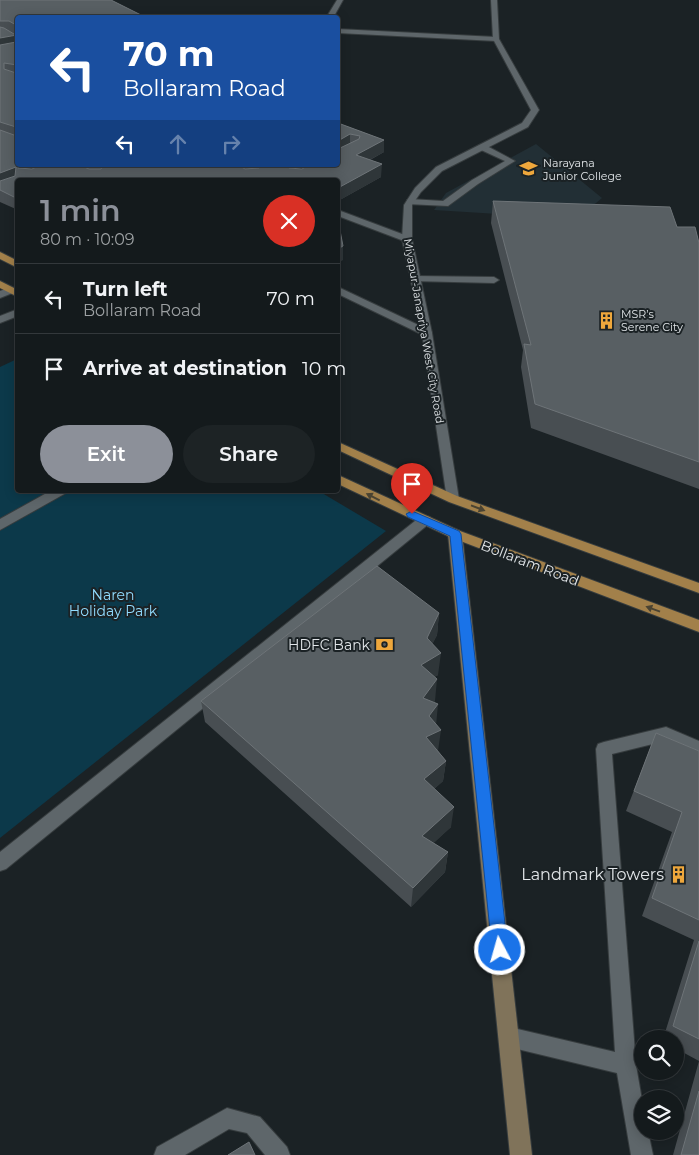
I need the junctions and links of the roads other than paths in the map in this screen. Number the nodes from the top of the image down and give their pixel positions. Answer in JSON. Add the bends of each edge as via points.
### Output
{"nodes":[{"id":1,"x":340,"y":0,"type":"edge"},
{"id":2,"x":494,"y":0,"type":"edge"},
{"id":3,"x":331,"y":15,"type":"edge"},
{"id":4,"x":340,"y":31,"type":"edge"},
{"id":5,"x":496,"y":39,"type":"junction"},
{"id":6,"x":482,"y":147,"type":"junction"},
{"id":7,"x":410,"y":202,"type":"junction"},
{"id":8,"x":340,"y":213,"type":"edge"},
{"id":9,"x":407,"y":239,"type":"junction"},
{"id":10,"x":0,"y":255,"type":"edge"},
{"id":11,"x":15,"y":263,"type":"edge"},
{"id":12,"x":415,"y":279,"type":"junction"},
{"id":13,"x":494,"y":280,"type":"dead end"},
{"id":14,"x":0,"y":284,"type":"edge"},
{"id":15,"x":340,"y":291,"type":"edge"},
{"id":16,"x":14,"y":292,"type":"edge"},
{"id":17,"x":0,"y":295,"type":"edge"},
{"id":18,"x":15,"y":313,"type":"edge"},
{"id":19,"x":0,"y":320,"type":"edge"},
{"id":20,"x":426,"y":333,"type":"junction"},
{"id":21,"x":340,"y":447,"type":"edge"},
{"id":22,"x":340,"y":480,"type":"edge"},
{"id":23,"x":57,"y":493,"type":"edge"},
{"id":24,"x":452,"y":499,"type":"junction"},
{"id":25,"x":425,"y":520,"type":"junction"},
{"id":26,"x":0,"y":525,"type":"edge"},
{"id":27,"x":455,"y":534,"type":"junction"},
{"id":28,"x":699,"y":588,"type":"edge"},
{"id":29,"x":699,"y":626,"type":"edge"},
{"id":30,"x":699,"y":748,"type":"edge"},
{"id":31,"x":0,"y":863,"type":"edge"},
{"id":32,"x":509,"y":1037,"type":"junction"},
{"id":33,"x":626,"y":1066,"type":"junction"},
{"id":34,"x":165,"y":1155,"type":"edge"},
{"id":35,"x":278,"y":1155,"type":"edge"},
{"id":36,"x":521,"y":1155,"type":"edge"},
{"id":37,"x":642,"y":1155,"type":"edge"}],
"edges":[{"from":1,"to":3,"type":"street"},
{"from":2,"to":5,"type":"street"},
{"from":4,"to":5,"type":"street"},
{"from":5,"to":6,"type":"street","via":[[535,110],[525,125]]},
{"from":6,"to":7,"type":"street","via":[[439,169]]},
{"from":6,"to":7,"type":"street","via":[[511,162],[445,204]]},
{"from":7,"to":9,"type":"street","name":"Miyapur-Janapriya West City Road"},
{"from":8,"to":9,"type":"street"},
{"from":9,"to":12,"type":"street","name":"Miyapur-Janapriya West City Road"},
{"from":10,"to":11,"type":"main road"},
{"from":12,"to":13,"type":"street"},
{"from":12,"to":20,"type":"street","name":"Miyapur-Janapriya West City Road"},
{"from":14,"to":16,"type":"main road"},
{"from":15,"to":20,"type":"street"},
{"from":16,"to":17,"type":"street"},
{"from":18,"to":19,"type":"street"},
{"from":20,"to":24,"type":"street","name":"Miyapur-Janapriya West City Road"},
{"from":21,"to":24,"type":"main road"},
{"from":25,"to":22,"type":"main road","name":"Bollaram Road","one_way":true},
{"from":23,"to":26,"type":"street"},
{"from":24,"to":28,"type":"main road","one_way":true},
{"from":25,"to":27,"type":"main road","name":"Bollaram Road"},
{"from":25,"to":31,"type":"street"},
{"from":29,"to":27,"type":"main road","name":"Bollaram Road","one_way":true},
{"from":27,"to":32,"type":"main road"},
{"from":30,"to":33,"type":"street","via":[[666,734],[604,749]]},
{"from":32,"to":33,"type":"street"},
{"from":32,"to":36,"type":"main road"},
{"from":33,"to":37,"type":"street"},
{"from":34,"to":35,"type":"street","via":[[227,1118],[253,1124]]}]}
